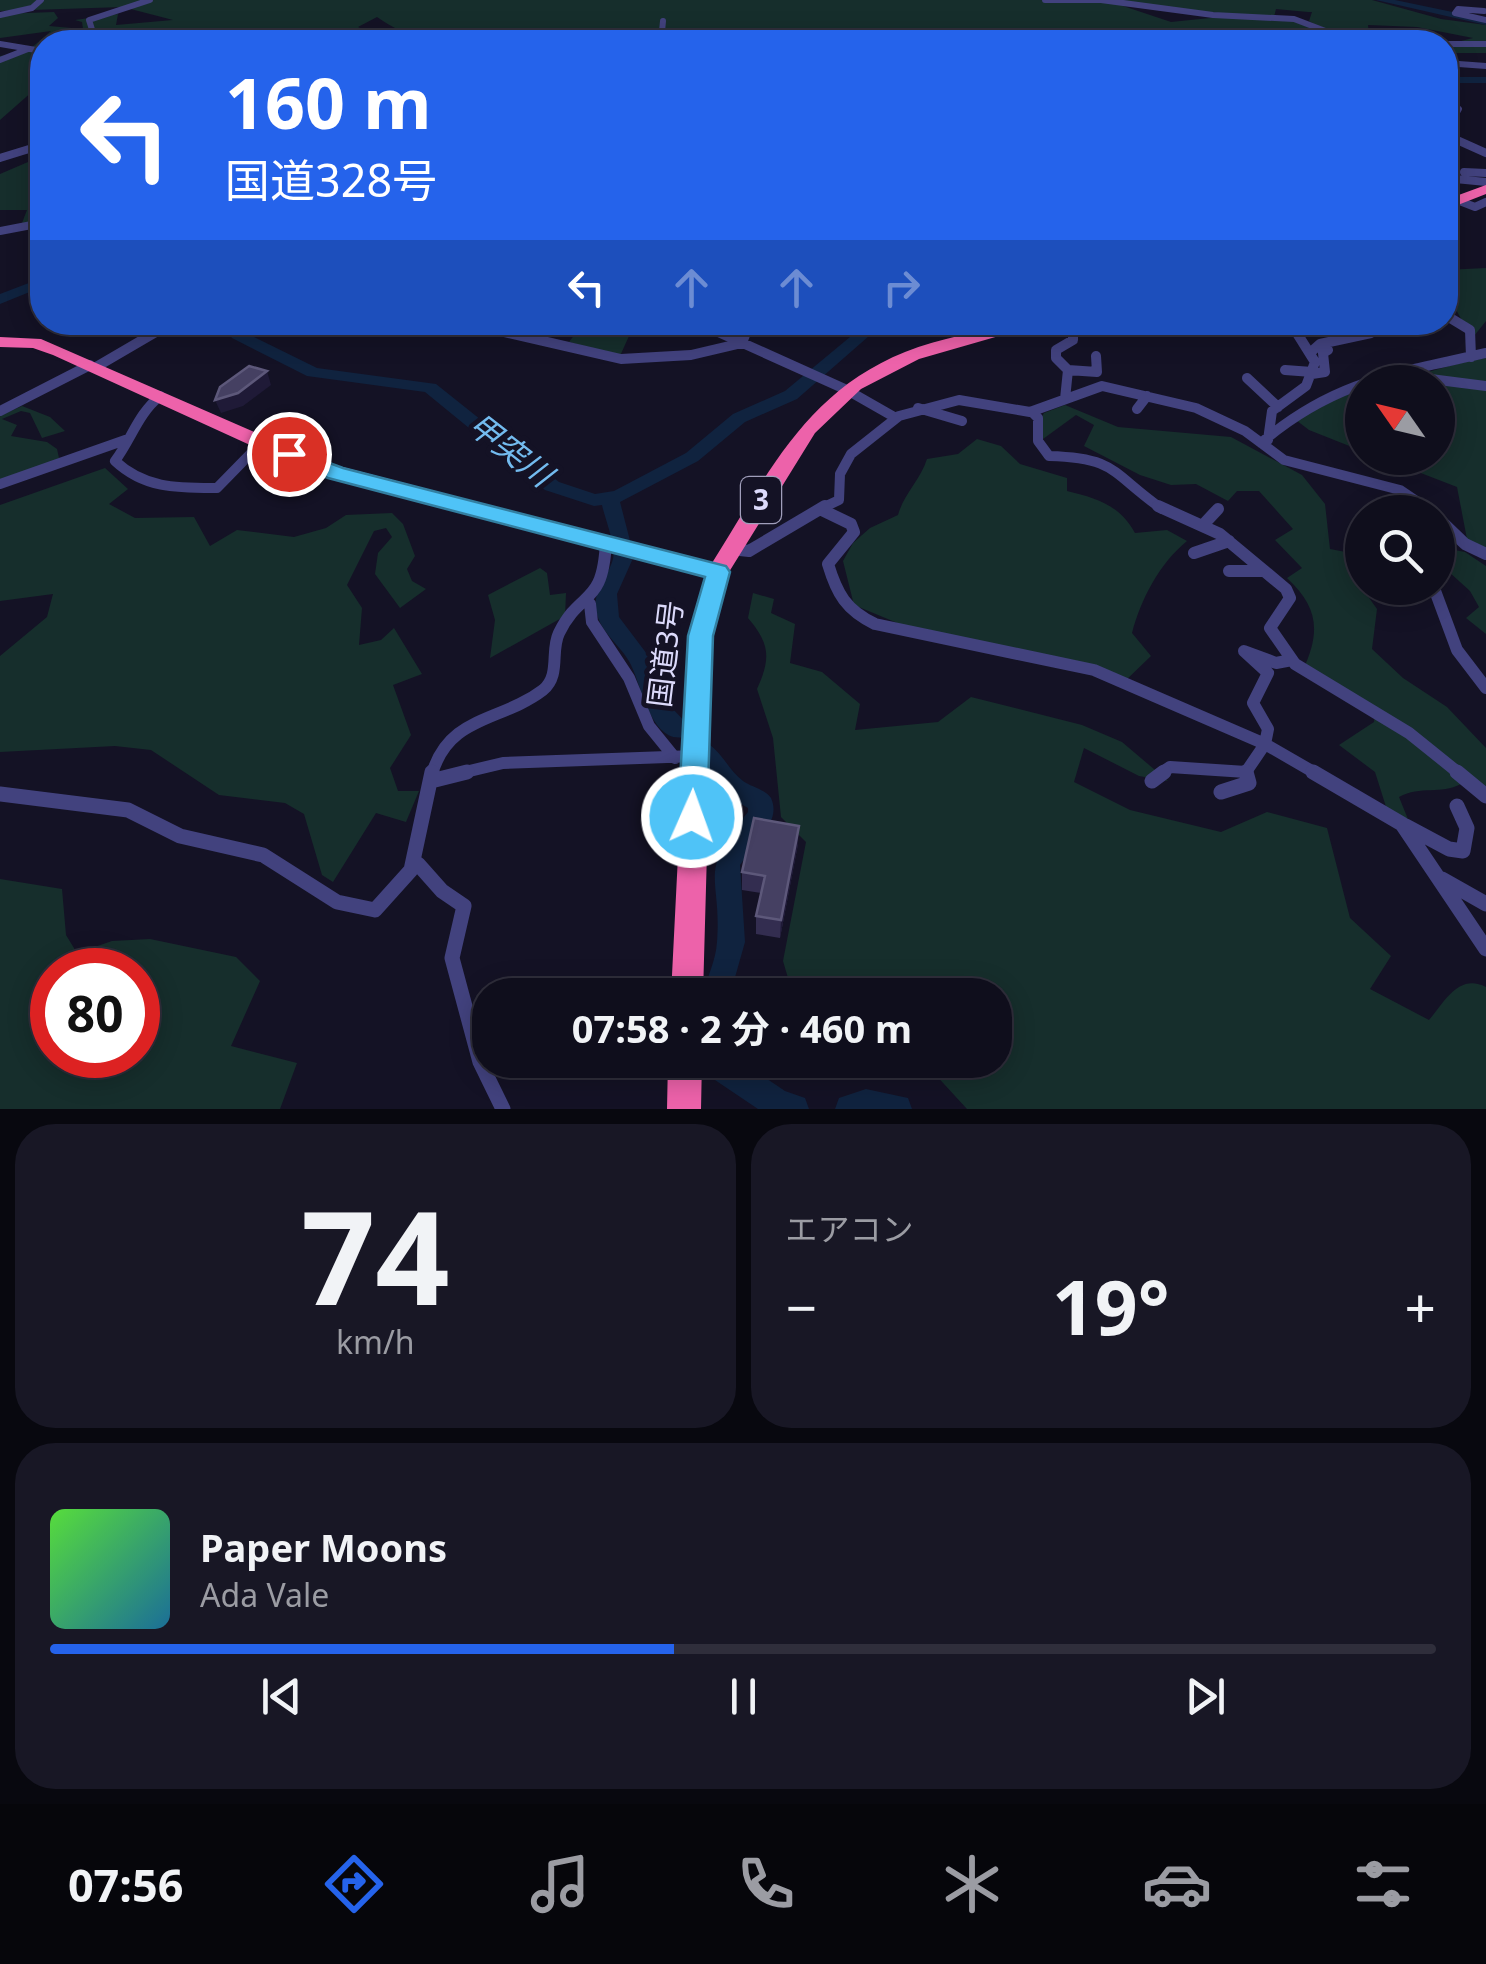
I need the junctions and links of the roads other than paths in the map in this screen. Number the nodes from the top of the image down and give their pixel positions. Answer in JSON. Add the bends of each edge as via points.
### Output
{"nodes":[{"id":1,"x":42,"y":0,"type":"edge"},
{"id":2,"x":150,"y":0,"type":"edge"},
{"id":3,"x":1045,"y":0,"type":"edge"},
{"id":4,"x":1484,"y":11,"type":"edge"},
{"id":5,"x":0,"y":15,"type":"edge"},
{"id":6,"x":1486,"y":20,"type":"edge"},
{"id":7,"x":663,"y":21,"type":"dead end"},
{"id":8,"x":92,"y":30,"type":"edge"},
{"id":9,"x":662,"y":30,"type":"edge"},
{"id":10,"x":1325,"y":30,"type":"edge"},
{"id":11,"x":0,"y":44,"type":"edge"},
{"id":12,"x":1458,"y":44,"type":"edge"},
{"id":13,"x":1486,"y":44,"type":"edge"},
{"id":14,"x":28,"y":49,"type":"joint"},
{"id":15,"x":0,"y":60,"type":"edge"},
{"id":16,"x":1458,"y":63,"type":"edge"},
{"id":17,"x":1486,"y":66,"type":"edge"},
{"id":18,"x":1458,"y":138,"type":"edge"},
{"id":19,"x":30,"y":149,"type":"edge"},
{"id":20,"x":1486,"y":152,"type":"edge"},
{"id":21,"x":0,"y":158,"type":"edge"},
{"id":22,"x":1458,"y":173,"type":"edge"},
{"id":23,"x":1486,"y":173,"type":"edge"},
{"id":24,"x":1458,"y":178,"type":"edge"},
{"id":25,"x":1486,"y":191,"type":"edge"},
{"id":26,"x":1458,"y":200,"type":"edge"},
{"id":27,"x":30,"y":225,"type":"edge"},
{"id":28,"x":0,"y":230,"type":"edge"},
{"id":29,"x":1458,"y":322,"type":"edge"},
{"id":30,"x":150,"y":335,"type":"edge"},
{"id":31,"x":519,"y":335,"type":"edge"},
{"id":32,"x":724,"y":335,"type":"edge"},
{"id":33,"x":745,"y":335,"type":"edge"},
{"id":34,"x":989,"y":335,"type":"edge"},
{"id":35,"x":1073,"y":335,"type":"edge"},
{"id":36,"x":1299,"y":335,"type":"edge"},
{"id":37,"x":1362,"y":335,"type":"edge"},
{"id":38,"x":0,"y":342,"type":"edge"},
{"id":39,"x":742,"y":343,"type":"junction"},
{"id":40,"x":1328,"y":350,"type":"dead end"},
{"id":41,"x":1312,"y":352,"type":"junction"},
{"id":42,"x":1486,"y":352,"type":"edge"},
{"id":43,"x":1096,"y":356,"type":"dead end"},
{"id":44,"x":1471,"y":358,"type":"junction"},
{"id":45,"x":1441,"y":365,"type":"edge"},
{"id":46,"x":93,"y":366,"type":"junction"},
{"id":47,"x":1068,"y":370,"type":"junction"},
{"id":48,"x":1285,"y":370,"type":"dead end"},
{"id":49,"x":1312,"y":373,"type":"junction"},
{"id":50,"x":1247,"y":378,"type":"dead end"},
{"id":51,"x":1455,"y":382,"type":"edge"},
{"id":52,"x":1486,"y":386,"type":"edge"},
{"id":53,"x":839,"y":387,"type":"junction"},
{"id":54,"x":1345,"y":388,"type":"edge"},
{"id":55,"x":160,"y":396,"type":"junction"},
{"id":56,"x":1065,"y":399,"type":"junction"},
{"id":57,"x":1278,"y":407,"type":"junction"},
{"id":58,"x":918,"y":408,"type":"junction"},
{"id":59,"x":0,"y":411,"type":"edge"},
{"id":60,"x":1032,"y":412,"type":"junction"},
{"id":61,"x":896,"y":418,"type":"junction"},
{"id":62,"x":962,"y":420,"type":"dead end"},
{"id":63,"x":130,"y":438,"type":"junction"},
{"id":64,"x":1265,"y":441,"type":"junction"},
{"id":65,"x":262,"y":442,"type":"junction"},
{"id":66,"x":0,"y":484,"type":"edge"},
{"id":67,"x":1407,"y":495,"type":"edge"},
{"id":68,"x":820,"y":508,"type":"junction"},
{"id":69,"x":1218,"y":509,"type":"dead end"},
{"id":70,"x":1203,"y":525,"type":"junction"},
{"id":71,"x":1455,"y":534,"type":"edge"},
{"id":72,"x":1228,"y":541,"type":"junction"},
{"id":73,"x":616,"y":544,"type":"junction"},
{"id":74,"x":1194,"y":553,"type":"dead end"},
{"id":75,"x":1486,"y":554,"type":"edge"},
{"id":76,"x":725,"y":560,"type":"junction"},
{"id":77,"x":1229,"y":571,"type":"dead end"},
{"id":78,"x":1264,"y":571,"type":"junction"},
{"id":79,"x":590,"y":604,"type":"junction"},
{"id":80,"x":1440,"y":605,"type":"edge"},
{"id":81,"x":1292,"y":660,"type":"junction"},
{"id":82,"x":1486,"y":688,"type":"edge"},
{"id":83,"x":1265,"y":744,"type":"junction"},
{"id":84,"x":685,"y":757,"type":"junction"},
{"id":85,"x":1246,"y":772,"type":"junction"},
{"id":86,"x":432,"y":780,"type":"junction"},
{"id":87,"x":1152,"y":780,"type":"dead end"},
{"id":88,"x":1221,"y":792,"type":"dead end"},
{"id":89,"x":0,"y":794,"type":"edge"},
{"id":90,"x":1486,"y":796,"type":"edge"},
{"id":91,"x":1457,"y":806,"type":"dead end"},
{"id":92,"x":1402,"y":824,"type":"junction"},
{"id":93,"x":418,"y":864,"type":"junction"},
{"id":94,"x":1439,"y":877,"type":"junction"},
{"id":95,"x":1486,"y":904,"type":"edge"},
{"id":96,"x":1486,"y":948,"type":"edge"},
{"id":97,"x":687,"y":978,"type":"edge"},
{"id":98,"x":685,"y":1078,"type":"edge"},
{"id":99,"x":503,"y":1109,"type":"edge"},
{"id":100,"x":684,"y":1109,"type":"edge"}],
"edges":[{"from":1,"to":5,"type":"street"},
{"from":2,"to":8,"type":"street","via":[[89,20]]},
{"from":3,"to":10,"type":"street","via":[[1301,20]]},
{"from":4,"to":6,"type":"street","via":[[1455,13]]},
{"from":7,"to":9,"type":"street"},
{"from":11,"to":14,"type":"street"},
{"from":12,"to":13,"type":"street"},
{"from":14,"to":15,"type":"street"},
{"from":16,"to":17,"type":"street"},
{"from":18,"to":20,"type":"street"},
{"from":19,"to":21,"type":"street"},
{"from":22,"to":23,"type":"street"},
{"from":24,"to":25,"type":"street"},
{"from":25,"to":26,"type":"highway"},
{"from":27,"to":28,"type":"street"},
{"from":29,"to":44,"type":"street","via":[[1472,329]]},
{"from":30,"to":46,"type":"street"},
{"from":31,"to":39,"type":"street","via":[[621,358]]},
{"from":32,"to":39,"type":"street"},
{"from":33,"to":39,"type":"street"},
{"from":34,"to":53,"type":"highway","name":"国道3号","number":"3","via":[[913,355]]},
{"from":35,"to":47,"type":"street","via":[[1056,350]]},
{"from":36,"to":41,"type":"street"},
{"from":37,"to":41,"type":"street"},
{"from":38,"to":46,"type":"highway","via":[[34,344]]},
{"from":39,"to":53,"type":"street"},
{"from":40,"to":49,"type":"street","via":[[1322,353],[1325,372]]},
{"from":41,"to":49,"type":"street"},
{"from":42,"to":44,"type":"street"},
{"from":43,"to":47,"type":"street","via":[[1098,372]]},
{"from":44,"to":45,"type":"street"},
{"from":46,"to":55,"type":"highway"},
{"from":46,"to":59,"type":"street"},
{"from":47,"to":56,"type":"street"},
{"from":48,"to":49,"type":"street"},
{"from":49,"to":57,"type":"street"},
{"from":50,"to":57,"type":"street"},
{"from":51,"to":52,"type":"street"},
{"from":53,"to":61,"type":"street"},
{"from":53,"to":76,"type":"highway","name":"国道3号","number":"3"},
{"from":54,"to":64,"type":"street"},
{"from":55,"to":63,"type":"street","via":[[140,413]]},
{"from":55,"to":65,"type":"highway"},
{"from":56,"to":60,"type":"street"},
{"from":56,"to":64,"type":"street","via":[[1102,386],[1138,402],[1223,418]]},
{"from":57,"to":64,"type":"street"},
{"from":58,"to":60,"type":"street","via":[[981,400]]},
{"from":58,"to":61,"type":"street"},
{"from":58,"to":62,"type":"street"},
{"from":60,"to":70,"type":"street","via":[[1049,456],[1101,460],[1169,514]]},
{"from":61,"to":68,"type":"street","via":[[839,473],[840,500]]},
{"from":63,"to":65,"type":"street","via":[[116,461],[128,475],[157,488],[217,488]]},
{"from":63,"to":66,"type":"street"},
{"from":64,"to":67,"type":"street","via":[[1284,460]]},
{"from":65,"to":73,"type":"highway","via":[[336,473]]},
{"from":68,"to":76,"type":"street"},
{"from":68,"to":83,"type":"street","via":[[852,524],[854,532],[828,564],[837,596],[858,616],[899,631],[1094,670]]},
{"from":69,"to":70,"type":"street"},
{"from":70,"to":72,"type":"street"},
{"from":71,"to":75,"type":"street"},
{"from":72,"to":74,"type":"street"},
{"from":72,"to":78,"type":"street"},
{"from":73,"to":76,"type":"highway"},
{"from":73,"to":79,"type":"street"},
{"from":76,"to":84,"type":"highway","name":"国道3号","number":"3","via":[[701,636]]},
{"from":77,"to":78,"type":"street"},
{"from":78,"to":81,"type":"street","via":[[1290,598],[1270,628]]},
{"from":79,"to":84,"type":"street","via":[[592,622],[629,678],[650,726]]},
{"from":79,"to":86,"type":"street","via":[[557,636],[547,686],[446,742]]},
{"from":80,"to":82,"type":"street","via":[[1456,650]]},
{"from":81,"to":83,"type":"street","via":[[1261,660],[1244,651],[1268,673],[1252,695],[1268,729]]},
{"from":81,"to":90,"type":"street","via":[[1409,734]]},
{"from":83,"to":85,"type":"street"},
{"from":83,"to":92,"type":"street"},
{"from":84,"to":86,"type":"street","via":[[503,762]]},
{"from":84,"to":97,"type":"highway","name":"国道3号","number":"3"},
{"from":85,"to":87,"type":"street","via":[[1170,768]]},
{"from":85,"to":88,"type":"street","via":[[1249,782]]},
{"from":86,"to":93,"type":"street"},
{"from":89,"to":93,"type":"street","via":[[128,810],[180,836],[264,855],[337,902],[366,912],[383,905]]},
{"from":91,"to":92,"type":"street","via":[[1466,822],[1463,851]]},
{"from":92,"to":94,"type":"street"},
{"from":93,"to":99,"type":"street","via":[[464,906],[452,958],[480,1062]]},
{"from":94,"to":95,"type":"street"},
{"from":94,"to":96,"type":"street"},
{"from":98,"to":100,"type":"highway"}]}
